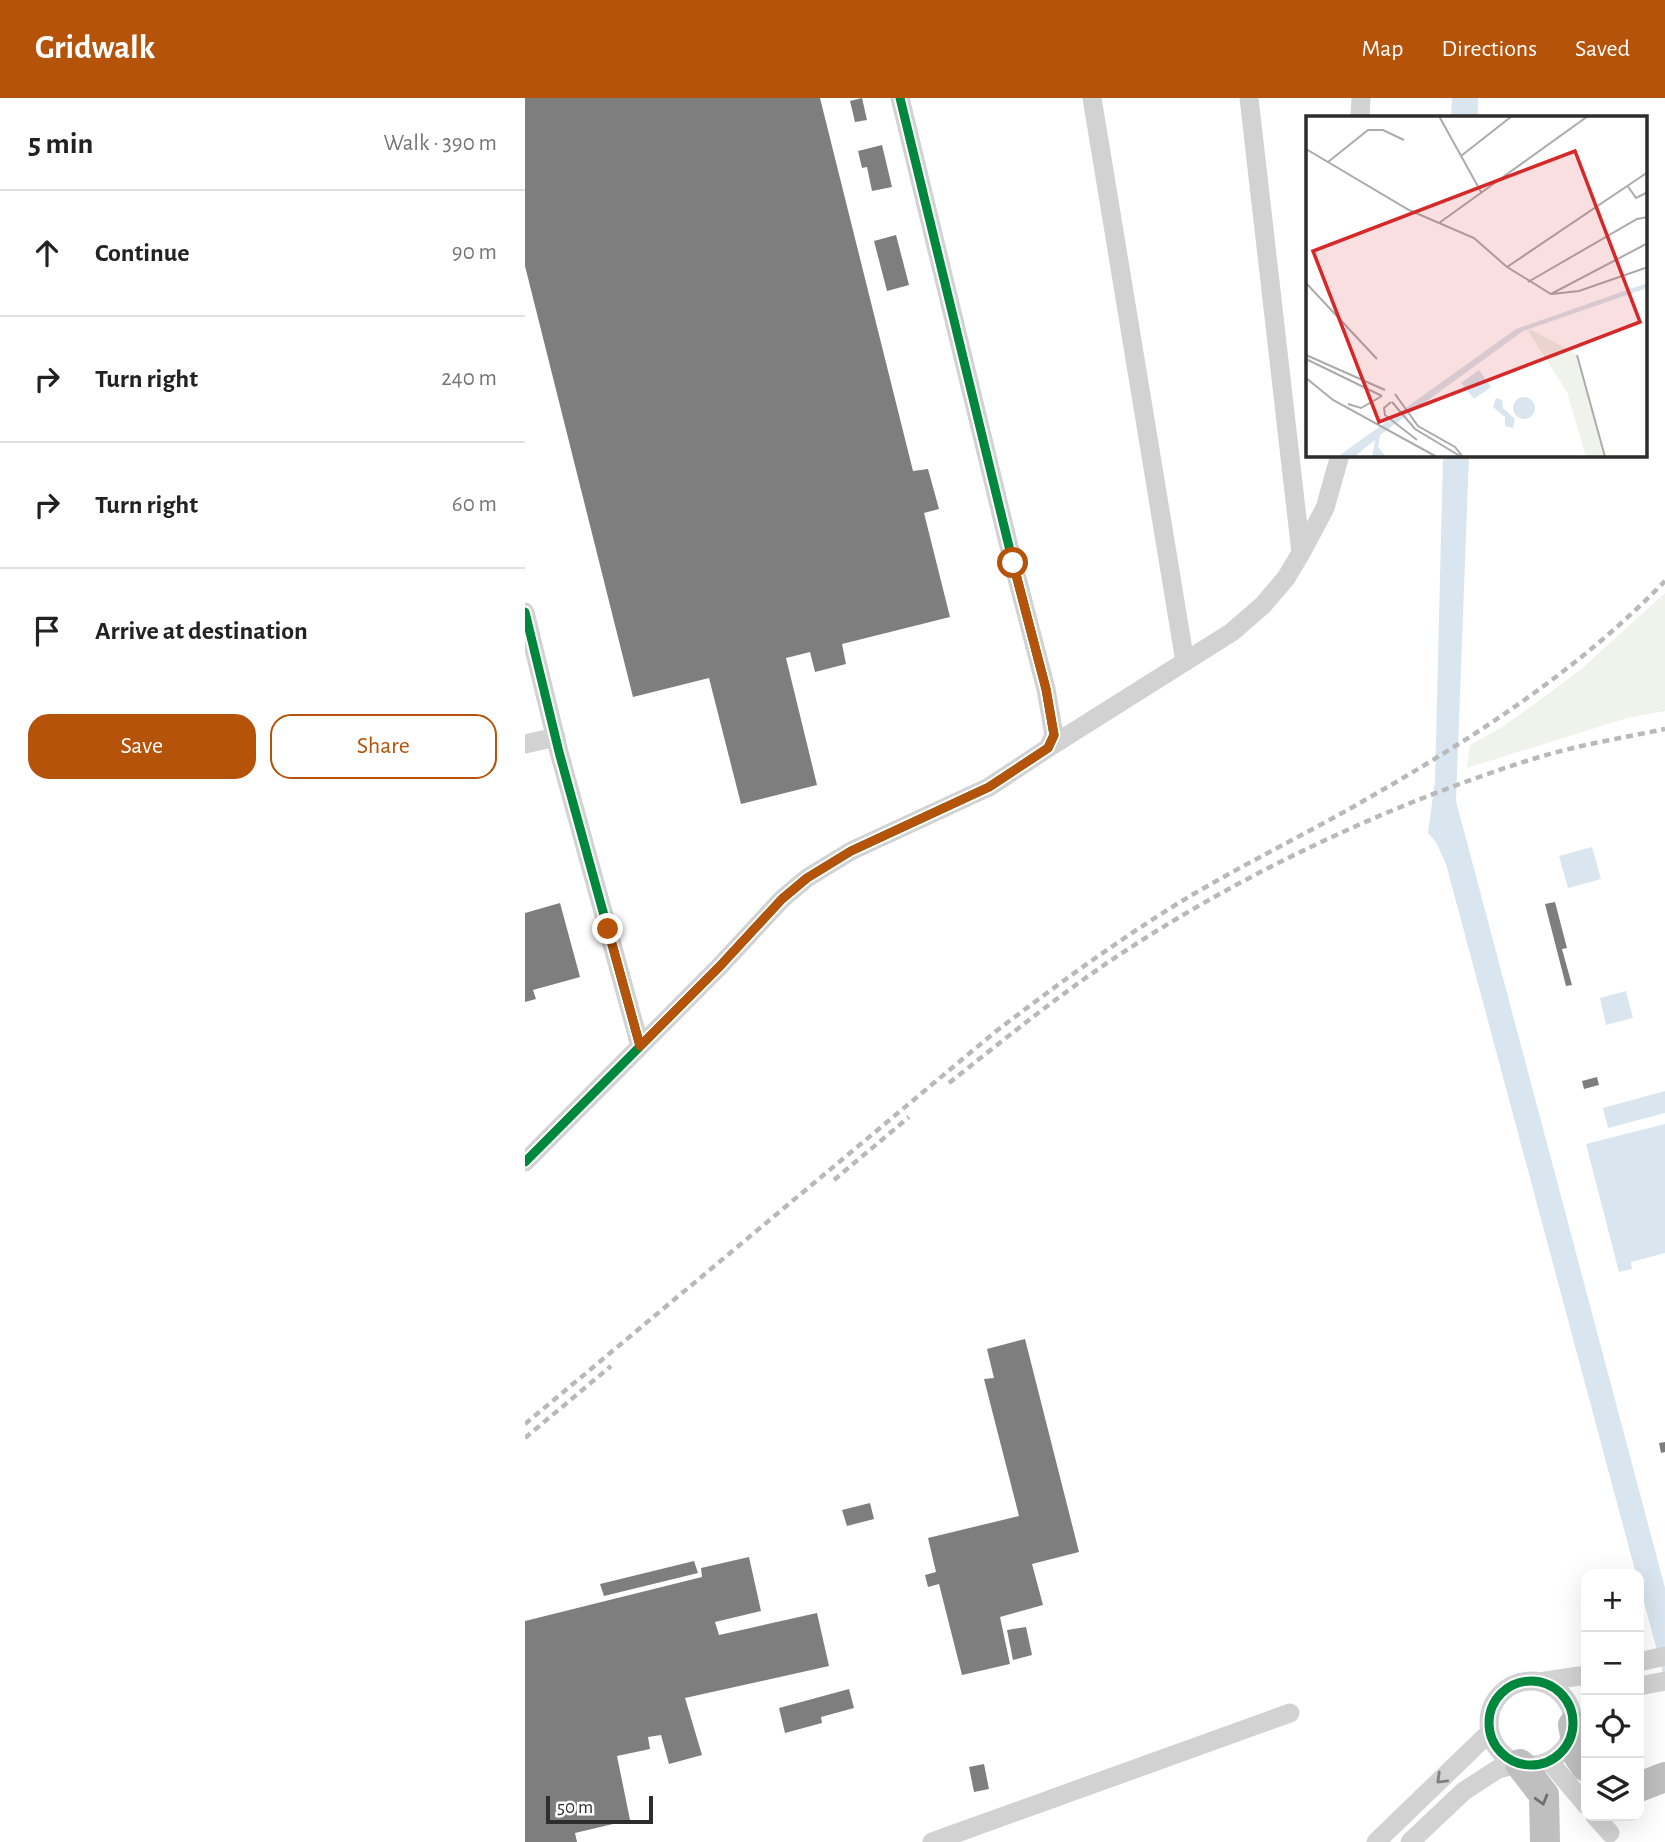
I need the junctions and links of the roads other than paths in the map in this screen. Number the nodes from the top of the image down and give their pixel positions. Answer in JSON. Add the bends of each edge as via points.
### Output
{"nodes":[{"id":1,"x":900,"y":98,"type":"edge"},
{"id":2,"x":1092,"y":98,"type":"edge"},
{"id":3,"x":1249,"y":98,"type":"edge"},
{"id":4,"x":1361,"y":98,"type":"edge"},
{"id":5,"x":1360,"y":116,"type":"edge"},
{"id":6,"x":1339,"y":457,"type":"edge"},
{"id":7,"x":1301,"y":553,"type":"junction"},
{"id":8,"x":525,"y":612,"type":"edge"},
{"id":9,"x":1185,"y":662,"type":"junction"},
{"id":10,"x":556,"y":737,"type":"junction"},
{"id":11,"x":525,"y":744,"type":"edge"},
{"id":12,"x":1048,"y":748,"type":"junction"},
{"id":13,"x":640,"y":1046,"type":"junction"},
{"id":14,"x":525,"y":1162,"type":"edge"},
{"id":15,"x":1665,"y":1656,"type":"edge"},
{"id":16,"x":1644,"y":1661,"type":"edge"},
{"id":17,"x":1581,"y":1676,"type":"edge"},
{"id":18,"x":1538,"y":1682,"type":"junction"},
{"id":19,"x":1290,"y":1713,"type":"dead end"},
{"id":20,"x":1579,"y":1717,"type":"edge"},
{"id":21,"x":1490,"y":1732,"type":"junction"},
{"id":22,"x":1581,"y":1760,"type":"edge"},
{"id":23,"x":1535,"y":1763,"type":"junction"},
{"id":24,"x":1665,"y":1777,"type":"edge"},
{"id":25,"x":1644,"y":1785,"type":"edge"},
{"id":26,"x":1581,"y":1801,"type":"edge"},
{"id":27,"x":1599,"y":1821,"type":"edge"},
{"id":28,"x":1610,"y":1833,"type":"dead end"},
{"id":29,"x":932,"y":1842,"type":"edge"},
{"id":30,"x":1376,"y":1842,"type":"edge"},
{"id":31,"x":1410,"y":1842,"type":"edge"},
{"id":32,"x":1545,"y":1842,"type":"edge"}],
"edges":[{"from":1,"to":12,"type":"street","via":[[1046,689],[1054,735]]},
{"from":2,"to":9,"type":"street"},
{"from":3,"to":7,"type":"street"},
{"from":4,"to":5,"type":"street"},
{"from":6,"to":7,"type":"street","via":[[1325,508]]},
{"from":7,"to":9,"type":"street","via":[[1263,605],[1232,632]]},
{"from":8,"to":10,"type":"street"},
{"from":9,"to":12,"type":"street"},
{"from":10,"to":11,"type":"street"},
{"from":10,"to":13,"type":"street"},
{"from":12,"to":13,"type":"street","via":[[989,787],[851,851],[807,878]]},
{"from":13,"to":14,"type":"street"},
{"from":15,"to":16,"type":"street"},
{"from":17,"to":18,"type":"street"},
{"from":18,"to":20,"type":"street","via":[[1561,1694]]},
{"from":18,"to":21,"type":"street","via":[[1521,1683],[1502,1693],[1491,1711]]},
{"from":19,"to":29,"type":"street"},
{"from":20,"to":22,"type":"highway"},
{"from":20,"to":23,"type":"street","via":[[1566,1746]]},
{"from":21,"to":23,"type":"street","via":[[1501,1752]]},
{"from":21,"to":30,"type":"street","one_way":true},
{"from":23,"to":26,"type":"street"},
{"from":23,"to":31,"type":"street","via":[[1498,1769],[1464,1791]]},
{"from":23,"to":32,"type":"highway","one_way":true,"via":[[1544,1796]]},
{"from":24,"to":25,"type":"highway"},
{"from":27,"to":28,"type":"street"}]}
